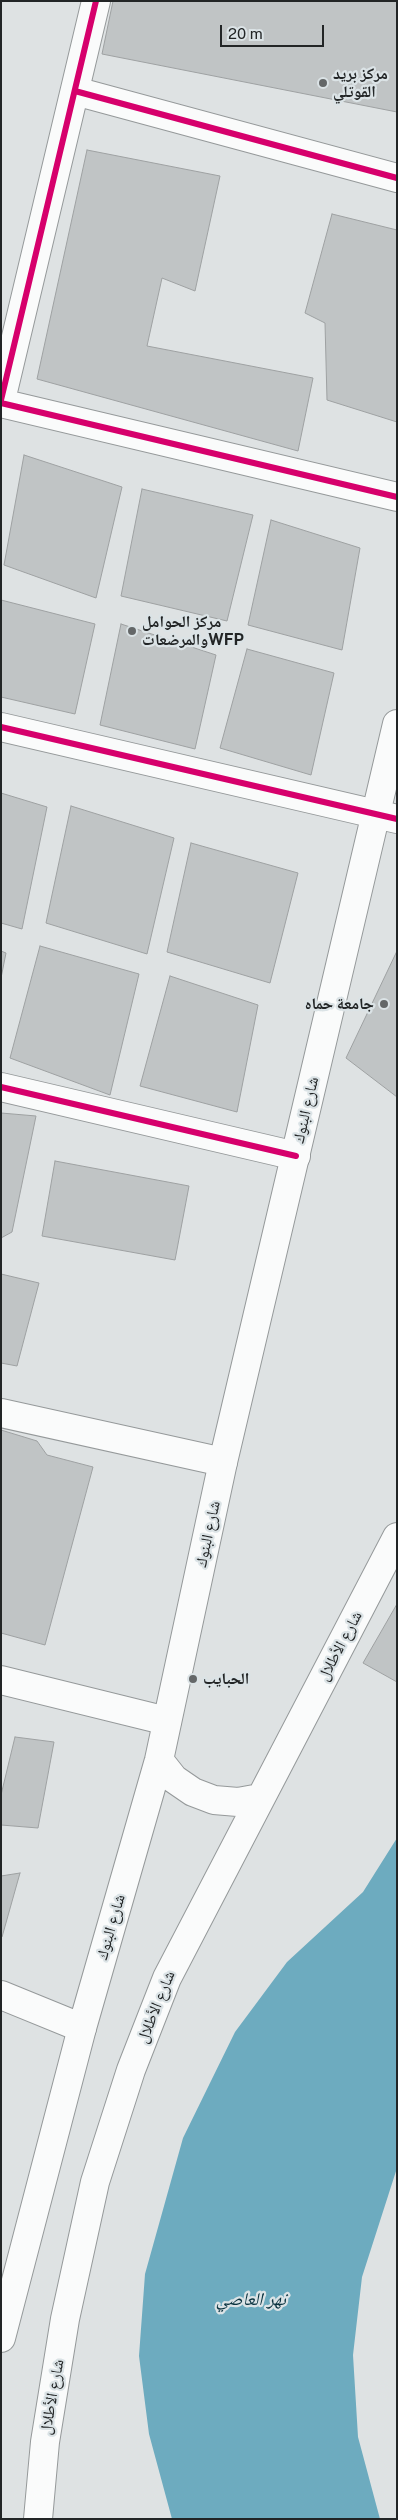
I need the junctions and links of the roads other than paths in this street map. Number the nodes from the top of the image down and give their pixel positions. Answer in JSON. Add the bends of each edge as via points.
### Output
{"nodes":[{"id":1,"x":96,"y":1,"type":"edge"},
{"id":2,"x":75,"y":91,"type":"junction"},
{"id":3,"x":397,"y":178,"type":"edge"},
{"id":4,"x":1,"y":402,"type":"edge"},
{"id":5,"x":397,"y":498,"type":"edge"},
{"id":6,"x":397,"y":724,"type":"edge"},
{"id":7,"x":1,"y":727,"type":"edge"},
{"id":8,"x":386,"y":817,"type":"edge"},
{"id":9,"x":1,"y":1087,"type":"edge"},
{"id":10,"x":296,"y":1156,"type":"junction"},
{"id":11,"x":1,"y":1413,"type":"edge"},
{"id":12,"x":223,"y":1462,"type":"junction"},
{"id":13,"x":397,"y":1537,"type":"edge"},
{"id":14,"x":1,"y":1680,"type":"edge"},
{"id":15,"x":167,"y":1721,"type":"junction"},
{"id":16,"x":159,"y":1760,"type":"junction"},
{"id":17,"x":260,"y":1798,"type":"junction"},
{"id":18,"x":1,"y":1995,"type":"edge"},
{"id":19,"x":82,"y":2028,"type":"junction"},
{"id":20,"x":1,"y":2338,"type":"edge"},
{"id":21,"x":38,"y":2519,"type":"edge"}],
"edges":[{"from":1,"to":2,"type":"main road"},
{"from":2,"to":3,"type":"main road"},
{"from":2,"to":4,"type":"main road"},
{"from":4,"to":5,"type":"main road"},
{"from":6,"to":8,"type":"main road","name":"شارع البنوك"},
{"from":7,"to":8,"type":"main road"},
{"from":8,"to":10,"type":"main road","name":"شارع البنوك"},
{"from":9,"to":10,"type":"main road"},
{"from":10,"to":12,"type":"main road","name":"شارع البنوك"},
{"from":11,"to":12,"type":"main road"},
{"from":12,"to":15,"type":"main road","name":"شارع البنوك"},
{"from":13,"to":17,"type":"main road","name":"شارع الأطلال"},
{"from":14,"to":15,"type":"main road"},
{"from":15,"to":16,"type":"main road","name":"شارع البنوك"},
{"from":16,"to":17,"type":"main road","via":[[174,1779],[193,1792],[214,1800],[238,1802]]},
{"from":16,"to":19,"type":"main road","name":"شارع البنوك"},
{"from":17,"to":21,"type":"main road","name":"شارع الأطلال","via":[[167,1978],[131,2070],[95,2182],[44,2442]]},
{"from":18,"to":19,"type":"main road"},
{"from":19,"to":20,"type":"main road","name":"شارع البنوك"}]}
